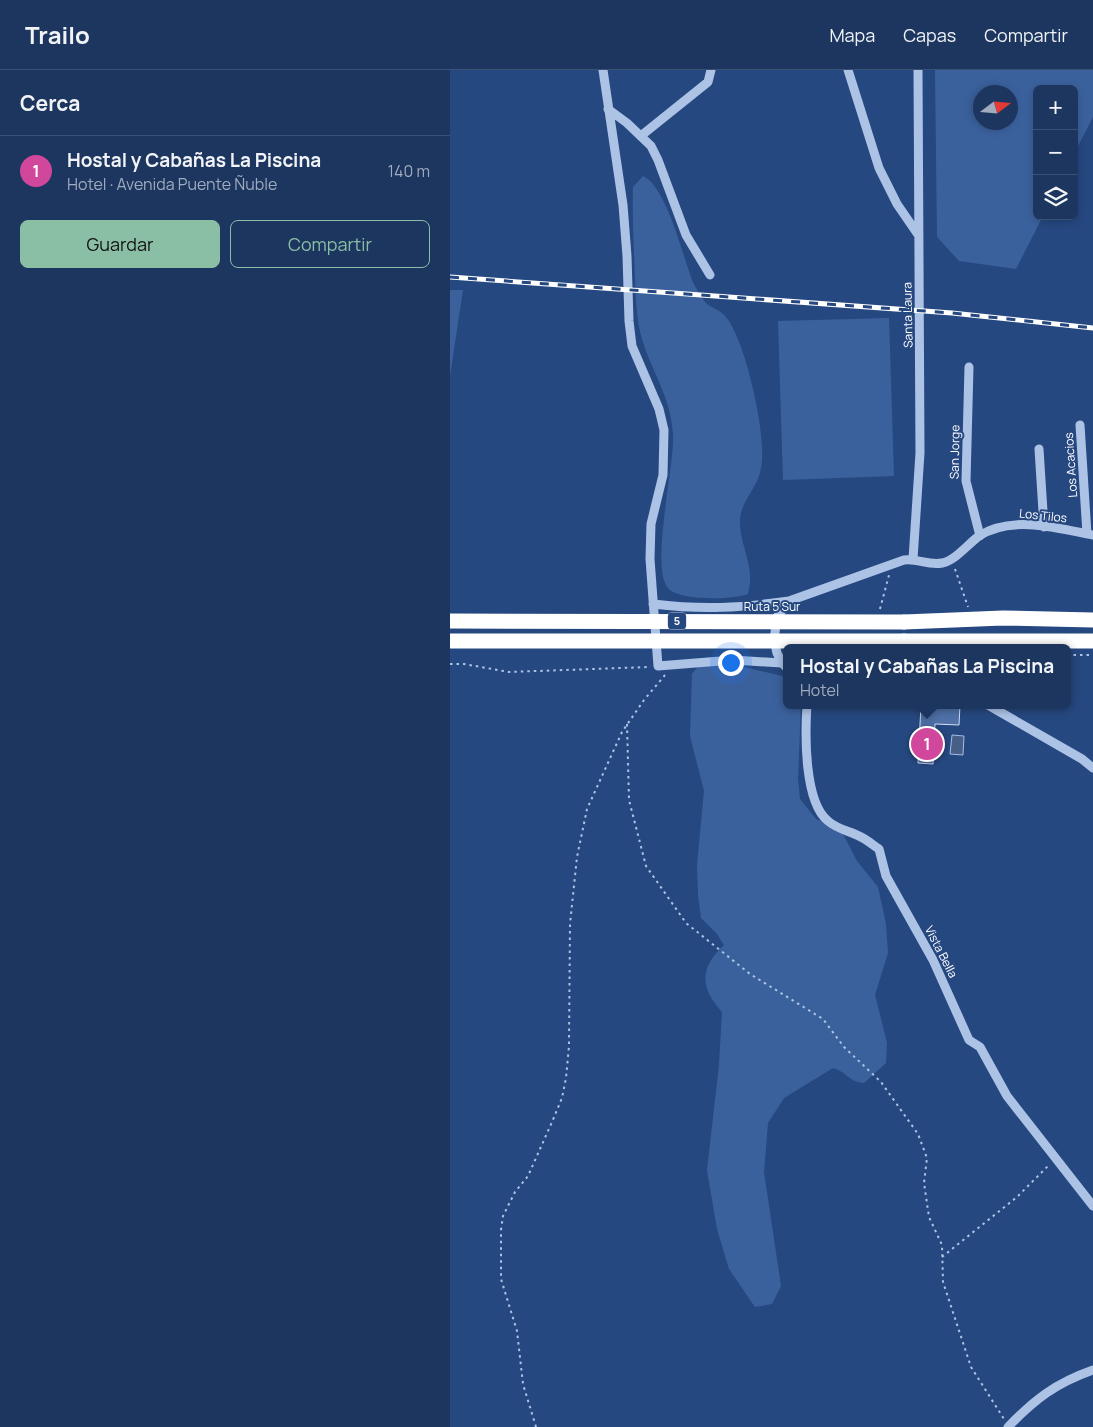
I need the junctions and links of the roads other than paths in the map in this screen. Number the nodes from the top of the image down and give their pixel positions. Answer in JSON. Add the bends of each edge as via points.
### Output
{"nodes":[{"id":1,"x":603,"y":70,"type":"edge"},
{"id":2,"x":711,"y":70,"type":"edge"},
{"id":3,"x":848,"y":70,"type":"edge"},
{"id":4,"x":918,"y":70,"type":"edge"},
{"id":5,"x":608,"y":109,"type":"junction"},
{"id":6,"x":642,"y":135,"type":"junction"},
{"id":7,"x":919,"y":236,"type":"junction"},
{"id":8,"x":710,"y":275,"type":"dead end"},
{"id":9,"x":969,"y":367,"type":"dead end"},
{"id":10,"x":1080,"y":425,"type":"dead end"},
{"id":11,"x":1039,"y":449,"type":"dead end"},
{"id":12,"x":1044,"y":526,"type":"junction"},
{"id":13,"x":1090,"y":534,"type":"edge"},
{"id":14,"x":980,"y":536,"type":"junction"},
{"id":15,"x":912,"y":559,"type":"junction"},
{"id":16,"x":789,"y":601,"type":"junction"},
{"id":17,"x":653,"y":604,"type":"junction"},
{"id":18,"x":1093,"y":620,"type":"edge"},
{"id":19,"x":450,"y":621,"type":"edge"},
{"id":20,"x":450,"y":641,"type":"edge"},
{"id":21,"x":1093,"y":641,"type":"edge"},
{"id":22,"x":783,"y":663,"type":"edge"},
{"id":23,"x":783,"y":665,"type":"edge"},
{"id":24,"x":807,"y":709,"type":"edge"},
{"id":25,"x":995,"y":709,"type":"edge"},
{"id":26,"x":1093,"y":768,"type":"edge"},
{"id":27,"x":1093,"y":1206,"type":"edge"},
{"id":28,"x":1093,"y":1370,"type":"edge"},
{"id":29,"x":1008,"y":1427,"type":"edge"}],
"edges":[{"from":1,"to":5,"type":"street"},
{"from":2,"to":6,"type":"street","via":[[708,82]]},
{"from":3,"to":7,"type":"street","via":[[879,168]]},
{"from":4,"to":7,"type":"street","name":"Santa Laura"},
{"from":5,"to":6,"type":"street"},
{"from":5,"to":17,"type":"street","via":[[623,205],[632,346],[664,430],[663,475],[651,524]]},
{"from":6,"to":8,"type":"street","via":[[658,160],[686,235]]},
{"from":7,"to":15,"type":"street","name":"Santa Laura","via":[[920,453]]},
{"from":9,"to":14,"type":"street","name":"San Jorge","via":[[966,481]]},
{"from":10,"to":13,"type":"street","name":"Los Acacios"},
{"from":11,"to":12,"type":"street"},
{"from":12,"to":13,"type":"street","name":"Los Tilos"},
{"from":12,"to":14,"type":"street","name":"Los Tilos","via":[[1010,525]]},
{"from":14,"to":15,"type":"street","name":"Los Tilos","via":[[952,559],[936,564]]},
{"from":15,"to":16,"type":"street"},
{"from":16,"to":17,"type":"street","via":[[718,609]]},
{"from":16,"to":22,"type":"street","via":[[777,617],[775,630],[776,652]]},
{"from":17,"to":23,"type":"street","via":[[658,666],[733,660]]},
{"from":18,"to":19,"type":"highway","name":"Ruta 5 Sur","number":"5","bridge":true},
{"from":20,"to":21,"type":"highway","number":"5","bridge":true},
{"from":24,"to":27,"type":"street","name":"Vista Bella","via":[[808,771],[816,802],[826,820],[879,849],[886,876],[933,960],[969,1040],[980,1047],[1007,1096]]},
{"from":25,"to":26,"type":"street"},
{"from":28,"to":29,"type":"street","via":[[1051,1388]]}]}
